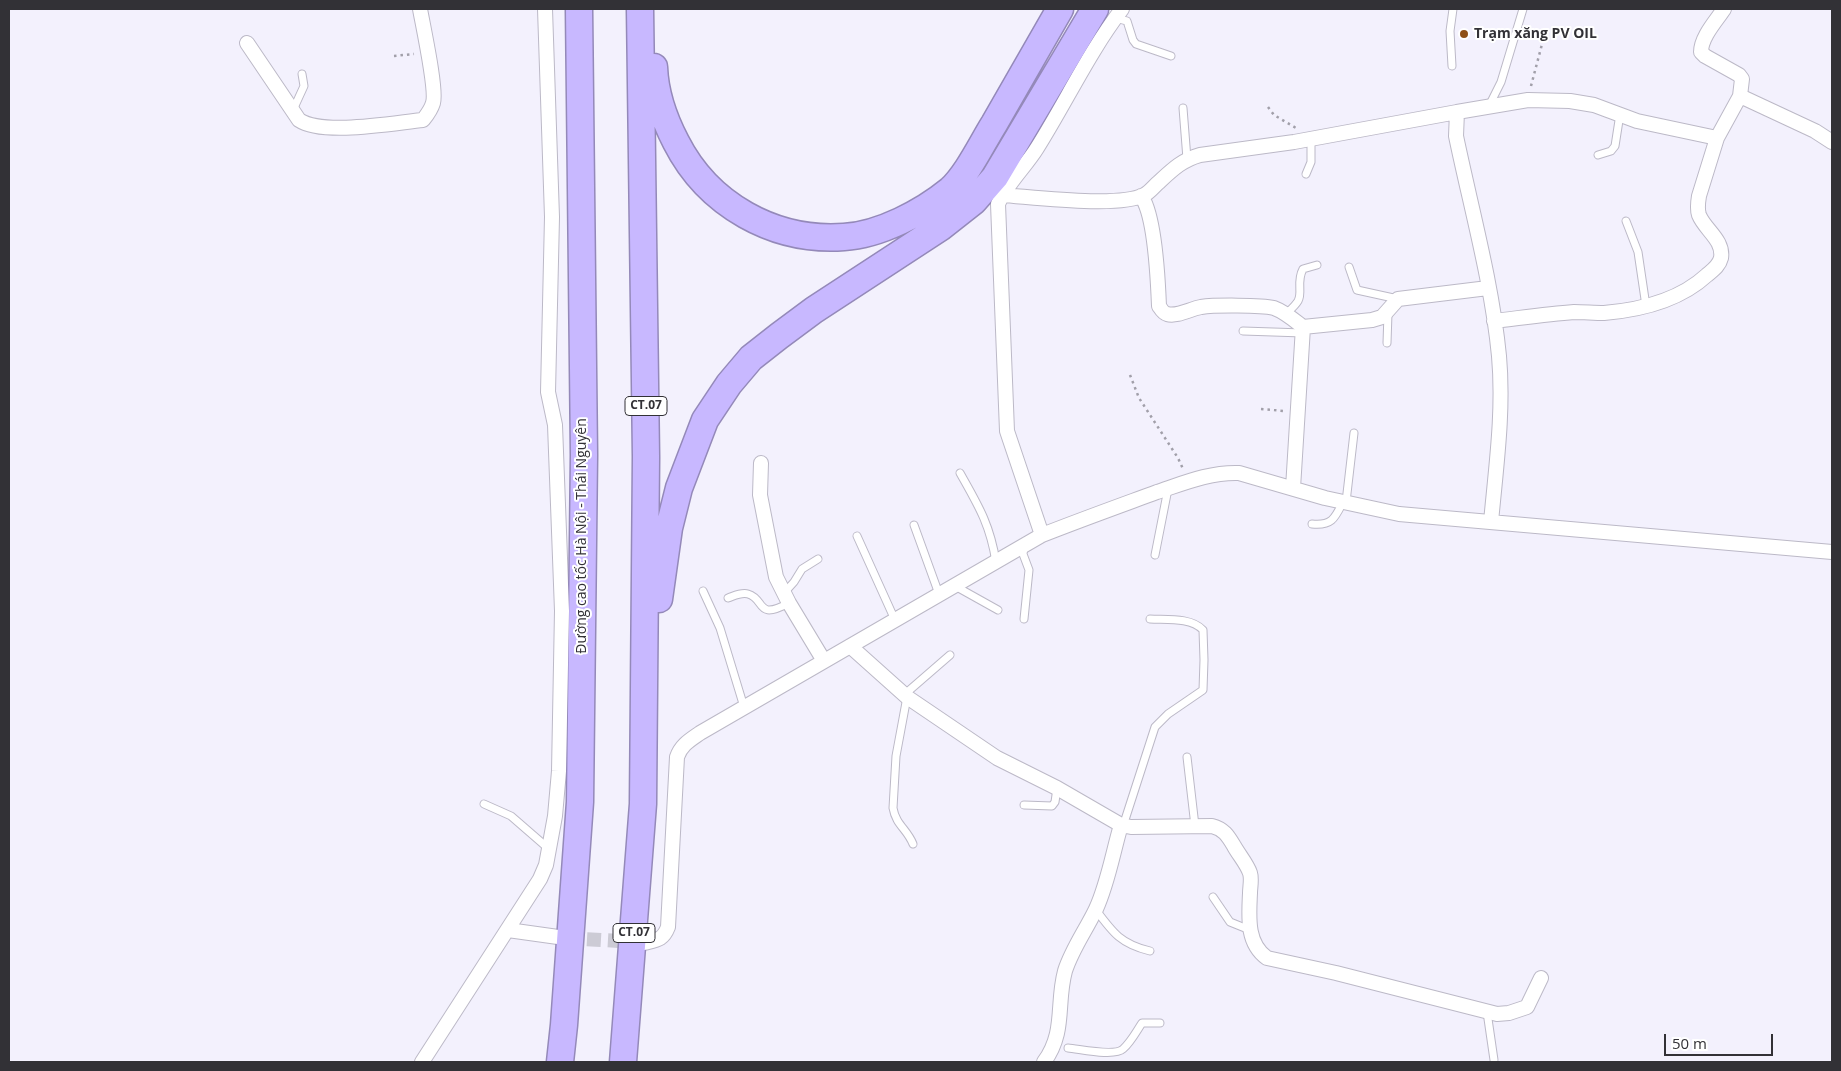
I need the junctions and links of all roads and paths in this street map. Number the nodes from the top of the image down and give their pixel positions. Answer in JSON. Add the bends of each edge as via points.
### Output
{"nodes":[{"id":1,"x":420,"y":9,"type":"edge"},
{"id":2,"x":579,"y":9,"type":"edge"},
{"id":3,"x":640,"y":9,"type":"edge"},
{"id":4,"x":654,"y":9,"type":"edge"},
{"id":5,"x":1060,"y":9,"type":"edge"},
{"id":6,"x":1453,"y":9,"type":"edge"},
{"id":7,"x":1523,"y":9,"type":"edge"},
{"id":8,"x":1724,"y":9,"type":"edge"},
{"id":9,"x":1111,"y":12,"type":"edge"},
{"id":10,"x":552,"y":13,"type":"edge"},
{"id":11,"x":1546,"y":29,"type":"dead end"},
{"id":12,"x":247,"y":42,"type":"dead end"},
{"id":13,"x":428,"y":53,"type":"junction"},
{"id":14,"x":394,"y":56,"type":"dead end"},
{"id":15,"x":1171,"y":56,"type":"dead end"},
{"id":16,"x":1452,"y":66,"type":"dead end"},
{"id":17,"x":302,"y":74,"type":"dead end"},
{"id":18,"x":1740,"y":96,"type":"junction"},
{"id":19,"x":1528,"y":100,"type":"junction"},
{"id":20,"x":1268,"y":107,"type":"dead end"},
{"id":21,"x":1489,"y":107,"type":"junction"},
{"id":22,"x":1183,"y":108,"type":"dead end"},
{"id":23,"x":293,"y":110,"type":"junction"},
{"id":24,"x":1457,"y":112,"type":"junction"},
{"id":25,"x":1620,"y":113,"type":"junction"},
{"id":26,"x":1718,"y":138,"type":"junction"},
{"id":27,"x":1307,"y":140,"type":"junction"},
{"id":28,"x":1832,"y":142,"type":"edge"},
{"id":29,"x":1598,"y":155,"type":"dead end"},
{"id":30,"x":1187,"y":159,"type":"junction"},
{"id":31,"x":1306,"y":174,"type":"dead end"},
{"id":32,"x":1002,"y":195,"type":"junction"},
{"id":33,"x":1141,"y":196,"type":"junction"},
{"id":34,"x":1626,"y":221,"type":"dead end"},
{"id":35,"x":1317,"y":265,"type":"dead end"},
{"id":36,"x":1349,"y":267,"type":"dead end"},
{"id":37,"x":1488,"y":288,"type":"junction"},
{"id":38,"x":1398,"y":299,"type":"junction"},
{"id":39,"x":1646,"y":306,"type":"junction"},
{"id":40,"x":1388,"y":310,"type":"junction"},
{"id":41,"x":1286,"y":314,"type":"junction"},
{"id":42,"x":1494,"y":321,"type":"junction"},
{"id":43,"x":1303,"y":330,"type":"junction"},
{"id":44,"x":1243,"y":331,"type":"dead end"},
{"id":45,"x":1387,"y":343,"type":"dead end"},
{"id":46,"x":1130,"y":375,"type":"dead end"},
{"id":47,"x":1261,"y":409,"type":"dead end"},
{"id":48,"x":1298,"y":412,"type":"junction"},
{"id":49,"x":583,"y":421,"type":"junction"},
{"id":50,"x":1354,"y":434,"type":"dead end"},
{"id":51,"x":761,"y":464,"type":"dead end"},
{"id":52,"x":960,"y":473,"type":"dead end"},
{"id":53,"x":1186,"y":482,"type":"junction"},
{"id":54,"x":1168,"y":488,"type":"junction"},
{"id":55,"x":1293,"y":488,"type":"junction"},
{"id":56,"x":1344,"y":502,"type":"junction"},
{"id":57,"x":1491,"y":522,"type":"junction"},
{"id":58,"x":1312,"y":524,"type":"dead end"},
{"id":59,"x":914,"y":525,"type":"dead end"},
{"id":60,"x":857,"y":536,"type":"dead end"},
{"id":61,"x":1042,"y":536,"type":"junction"},
{"id":62,"x":1024,"y":546,"type":"junction"},
{"id":63,"x":1832,"y":552,"type":"edge"},
{"id":64,"x":1155,"y":555,"type":"dead end"},
{"id":65,"x":818,"y":559,"type":"dead end"},
{"id":66,"x":996,"y":562,"type":"junction"},
{"id":67,"x":955,"y":586,"type":"junction"},
{"id":68,"x":703,"y":591,"type":"dead end"},
{"id":69,"x":939,"y":594,"type":"junction"},
{"id":70,"x":728,"y":598,"type":"dead end"},
{"id":71,"x":786,"y":598,"type":"junction"},
{"id":72,"x":998,"y":610,"type":"dead end"},
{"id":73,"x":1024,"y":619,"type":"dead end"},
{"id":74,"x":1150,"y":619,"type":"dead end"},
{"id":75,"x":896,"y":620,"type":"junction"},
{"id":76,"x":850,"y":646,"type":"junction"},
{"id":77,"x":950,"y":655,"type":"dead end"},
{"id":78,"x":824,"y":661,"type":"junction"},
{"id":79,"x":906,"y":696,"type":"junction"},
{"id":80,"x":744,"y":707,"type":"junction"},
{"id":81,"x":1188,"y":756,"type":"dead end"},
{"id":82,"x":1057,"y":788,"type":"junction"},
{"id":83,"x":484,"y":804,"type":"dead end"},
{"id":84,"x":643,"y":804,"type":"junction"},
{"id":85,"x":1024,"y":805,"type":"dead end"},
{"id":86,"x":1122,"y":825,"type":"junction"},
{"id":87,"x":1195,"y":826,"type":"junction"},
{"id":88,"x":913,"y":844,"type":"dead end"},
{"id":89,"x":549,"y":849,"type":"junction"},
{"id":90,"x":1213,"y":897,"type":"dead end"},
{"id":91,"x":1096,"y":910,"type":"junction"},
{"id":92,"x":508,"y":930,"type":"junction"},
{"id":93,"x":1251,"y":930,"type":"junction"},
{"id":94,"x":558,"y":937,"type":"tunnel mouth"},
{"id":95,"x":644,"y":943,"type":"tunnel mouth"},
{"id":96,"x":1150,"y":951,"type":"dead end"},
{"id":97,"x":1541,"y":978,"type":"dead end"},
{"id":98,"x":1487,"y":1011,"type":"junction"},
{"id":99,"x":1160,"y":1023,"type":"dead end"},
{"id":100,"x":1062,"y":1046,"type":"junction"},
{"id":101,"x":1494,"y":1060,"type":"dead end"},
{"id":102,"x":422,"y":1062,"type":"edge"},
{"id":103,"x":560,"y":1062,"type":"edge"},
{"id":104,"x":623,"y":1062,"type":"edge"},
{"id":105,"x":1044,"y":1062,"type":"edge"}],
"edges":[{"from":1,"to":13,"type":"street"},
{"from":2,"to":49,"type":"highway","name":"Đường cao tốc Hà Nội - Thái Nguyên"},
{"from":3,"to":84,"type":"highway","number":"CT.07","via":[[646,457]]},
{"from":4,"to":5,"type":"highway","via":[[655,76],[661,108],[684,157],[696,173],[735,210],[759,223],[817,237],[845,238],[899,222],[951,188],[972,161]]},
{"from":6,"to":16,"type":"lane","via":[[1450,31]]},
{"from":7,"to":21,"type":"lane","via":[[1501,82]]},
{"from":8,"to":18,"type":"street","via":[[1704,39],[1701,52],[1739,75],[1742,79]]},
{"from":9,"to":15,"type":"lane","via":[[1127,22],[1136,44]]},
{"from":9,"to":32,"type":"street","via":[[1038,147]]},
{"from":9,"to":84,"type":"highway","via":[[995,177],[974,201],[941,227],[814,310],[751,358],[705,420],[669,528],[660,589],[657,700]]},
{"from":10,"to":49,"type":"highway","via":[[568,330]]},
{"from":10,"to":89,"type":"street","via":[[545,36],[552,217],[548,392],[555,425],[562,611],[559,771]]},
{"from":11,"to":19,"type":"path"},
{"from":12,"to":23,"type":"street"},
{"from":13,"to":14,"type":"path"},
{"from":13,"to":23,"type":"street","via":[[434,102],[423,120],[332,128],[305,123]]},
{"from":17,"to":23,"type":"lane","via":[[304,86]]},
{"from":18,"to":26,"type":"street"},
{"from":18,"to":28,"type":"street"},
{"from":19,"to":21,"type":"street"},
{"from":19,"to":25,"type":"street","via":[[1570,101]]},
{"from":20,"to":27,"type":"path"},
{"from":21,"to":24,"type":"street"},
{"from":22,"to":30,"type":"lane"},
{"from":24,"to":27,"type":"street"},
{"from":24,"to":37,"type":"street","via":[[1456,136]]},
{"from":25,"to":26,"type":"street","via":[[1637,121]]},
{"from":25,"to":29,"type":"lane","via":[[1615,146],[1611,151]]},
{"from":26,"to":39,"type":"street","via":[[1698,206],[1700,216],[1721,248],[1719,265],[1696,285]]},
{"from":27,"to":30,"type":"street"},
{"from":27,"to":31,"type":"lane","via":[[1311,162]]},
{"from":30,"to":33,"type":"street"},
{"from":32,"to":33,"type":"street","via":[[1106,201]]},
{"from":32,"to":61,"type":"street","via":[[998,204],[1006,424]]},
{"from":33,"to":41,"type":"street","via":[[1145,202],[1156,261],[1161,310],[1175,314],[1204,307],[1254,306],[1273,308]]},
{"from":34,"to":39,"type":"lane","via":[[1638,252]]},
{"from":35,"to":41,"type":"lane","via":[[1303,269],[1299,276],[1297,302]]},
{"from":36,"to":38,"type":"lane","via":[[1357,290]]},
{"from":37,"to":38,"type":"street"},
{"from":37,"to":42,"type":"street"},
{"from":38,"to":40,"type":"street"},
{"from":39,"to":42,"type":"street","via":[[1602,313],[1561,313]]},
{"from":40,"to":43,"type":"street","via":[[1382,317],[1372,320]]},
{"from":40,"to":45,"type":"lane"},
{"from":41,"to":43,"type":"street"},
{"from":42,"to":57,"type":"street","via":[[1499,356],[1500,419]]},
{"from":43,"to":44,"type":"lane"},
{"from":43,"to":48,"type":"street"},
{"from":46,"to":53,"type":"path","via":[[1139,398],[1178,458]]},
{"from":47,"to":48,"type":"path"},
{"from":48,"to":55,"type":"street"},
{"from":49,"to":103,"type":"highway","name":"Đường cao tốc Hà Nội - Thái Nguyên","via":[[580,802]]},
{"from":50,"to":56,"type":"lane"},
{"from":51,"to":71,"type":"street","via":[[760,495],[776,577]]},
{"from":52,"to":66,"type":"lane","via":[[990,532]]},
{"from":53,"to":54,"type":"street"},
{"from":53,"to":55,"type":"street","via":[[1226,472]]},
{"from":54,"to":61,"type":"street"},
{"from":54,"to":64,"type":"lane"},
{"from":55,"to":56,"type":"street"},
{"from":56,"to":57,"type":"street","via":[[1399,514]]},
{"from":56,"to":58,"type":"lane","via":[[1330,523]]},
{"from":57,"to":63,"type":"street"},
{"from":59,"to":69,"type":"lane"},
{"from":60,"to":75,"type":"lane"},
{"from":61,"to":62,"type":"street"},
{"from":62,"to":66,"type":"street"},
{"from":62,"to":73,"type":"lane","via":[[1023,554],[1029,570]]},
{"from":65,"to":71,"type":"lane","via":[[802,568]]},
{"from":66,"to":67,"type":"street"},
{"from":67,"to":69,"type":"street"},
{"from":67,"to":72,"type":"lane"},
{"from":68,"to":80,"type":"lane","via":[[720,628]]},
{"from":69,"to":75,"type":"street"},
{"from":70,"to":71,"type":"lane","via":[[748,594],[766,610],[779,608]]},
{"from":71,"to":78,"type":"street"},
{"from":74,"to":86,"type":"lane","via":[[1190,622],[1203,630],[1202,690],[1155,727]]},
{"from":75,"to":76,"type":"street"},
{"from":76,"to":78,"type":"street"},
{"from":76,"to":79,"type":"street"},
{"from":77,"to":79,"type":"lane"},
{"from":78,"to":80,"type":"street"},
{"from":79,"to":82,"type":"street","via":[[997,758]]},
{"from":79,"to":88,"type":"lane","via":[[896,756],[893,808],[898,824],[909,833]]},
{"from":80,"to":95,"type":"street","via":[[700,733],[679,751],[668,926],[664,935]]},
{"from":81,"to":87,"type":"lane"},
{"from":82,"to":85,"type":"lane","via":[[1052,806]]},
{"from":82,"to":86,"type":"street"},
{"from":83,"to":89,"type":"lane","via":[[511,816]]},
{"from":84,"to":104,"type":"highway","number":"CT.07"},
{"from":86,"to":87,"type":"street","via":[[1131,828]]},
{"from":86,"to":91,"type":"street"},
{"from":87,"to":93,"type":"street","via":[[1221,829],[1248,869],[1251,875]]},
{"from":89,"to":92,"type":"street","via":[[540,879]]},
{"from":90,"to":93,"type":"lane","via":[[1230,922]]},
{"from":91,"to":96,"type":"lane","via":[[1122,941]]},
{"from":91,"to":100,"type":"street","via":[[1070,959],[1063,981],[1058,1033]]},
{"from":92,"to":94,"type":"street"},
{"from":92,"to":102,"type":"street"},
{"from":93,"to":98,"type":"street","via":[[1254,944],[1267,958]]},
{"from":97,"to":98,"type":"street","via":[[1527,1006],[1509,1013]]},
{"from":98,"to":101,"type":"lane"},
{"from":99,"to":100,"type":"lane","via":[[1142,1023],[1120,1052]]},
{"from":100,"to":105,"type":"street"}]}
